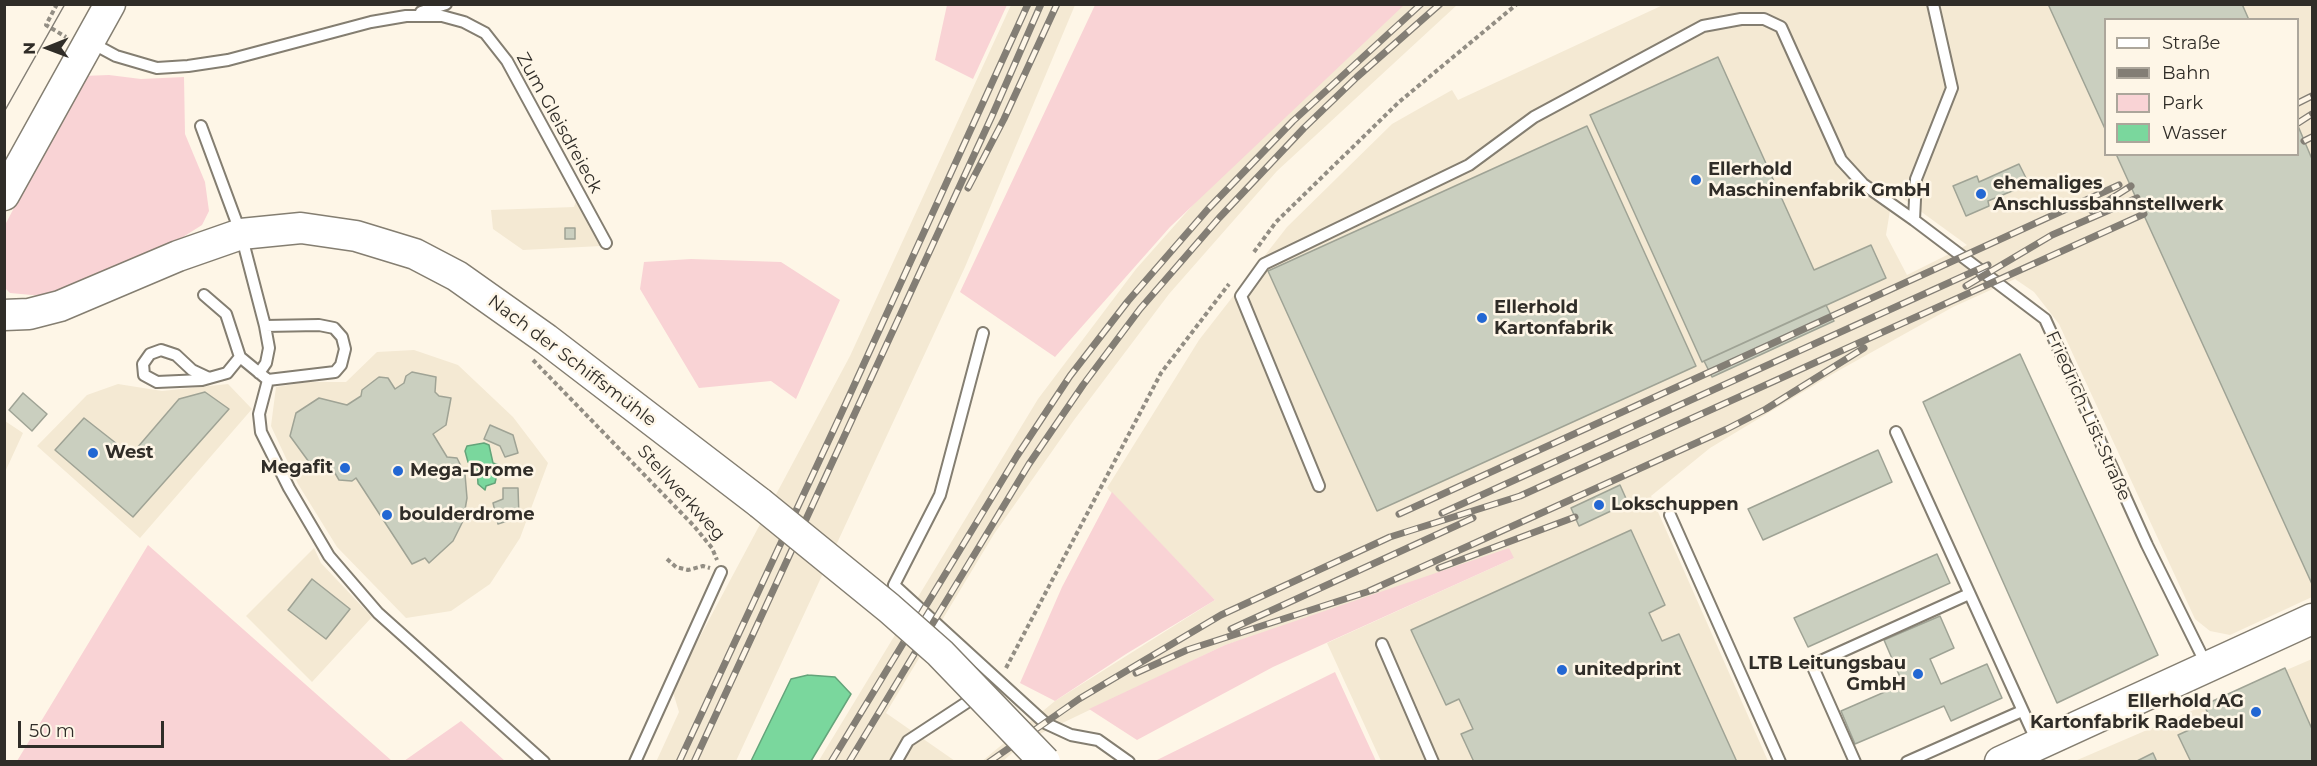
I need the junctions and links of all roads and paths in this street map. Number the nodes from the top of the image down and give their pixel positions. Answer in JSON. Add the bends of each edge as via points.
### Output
{"nodes":[{"id":1,"x":57,"y":4,"type":"edge"},
{"id":2,"x":110,"y":4,"type":"edge"},
{"id":3,"x":446,"y":4,"type":"edge"},
{"id":4,"x":1517,"y":4,"type":"edge"},
{"id":5,"x":1933,"y":4,"type":"edge"},
{"id":6,"x":406,"y":16,"type":"junction"},
{"id":7,"x":88,"y":46,"type":"junction"},
{"id":8,"x":201,"y":126,"type":"dead end"},
{"id":9,"x":4,"y":195,"type":"edge"},
{"id":10,"x":1914,"y":220,"type":"junction"},
{"id":11,"x":241,"y":234,"type":"junction"},
{"id":12,"x":606,"y":243,"type":"dead end"},
{"id":13,"x":1247,"y":260,"type":"dead end"},
{"id":14,"x":1233,"y":279,"type":"dead end"},
{"id":15,"x":204,"y":295,"type":"dead end"},
{"id":16,"x":4,"y":315,"type":"edge"},
{"id":17,"x":265,"y":326,"type":"junction"},
{"id":18,"x":983,"y":333,"type":"dead end"},
{"id":19,"x":546,"y":339,"type":"junction"},
{"id":20,"x":240,"y":357,"type":"junction"},
{"id":21,"x":263,"y":376,"type":"junction"},
{"id":22,"x":209,"y":378,"type":"junction"},
{"id":23,"x":1896,"y":432,"type":"dead end"},
{"id":24,"x":1319,"y":486,"type":"dead end"},
{"id":25,"x":1670,"y":515,"type":"dead end"},
{"id":26,"x":667,"y":559,"type":"dead end"},
{"id":27,"x":722,"y":572,"type":"junction"},
{"id":28,"x":1969,"y":594,"type":"junction"},
{"id":29,"x":2313,"y":620,"type":"edge"},
{"id":30,"x":1382,"y":644,"type":"dead end"},
{"id":31,"x":2208,"y":667,"type":"junction"},
{"id":32,"x":999,"y":681,"type":"junction"},
{"id":33,"x":2022,"y":711,"type":"junction"},
{"id":34,"x":2038,"y":744,"type":"junction"},
{"id":35,"x":1129,"y":761,"type":"edge"},
{"id":36,"x":544,"y":762,"type":"edge"},
{"id":37,"x":635,"y":762,"type":"edge"},
{"id":38,"x":896,"y":762,"type":"edge"},
{"id":39,"x":1045,"y":762,"type":"edge"},
{"id":40,"x":1433,"y":762,"type":"edge"},
{"id":41,"x":1780,"y":762,"type":"edge"},
{"id":42,"x":1855,"y":762,"type":"edge"},
{"id":43,"x":1907,"y":762,"type":"edge"},
{"id":44,"x":2000,"y":762,"type":"edge"}],
"edges":[{"from":1,"to":7,"type":"path","via":[[46,25]]},
{"from":2,"to":7,"type":"street"},
{"from":3,"to":6,"type":"lane"},
{"from":4,"to":13,"type":"path","via":[[1399,102],[1276,222]]},
{"from":5,"to":10,"type":"lane","via":[[1952,88],[1916,179]]},
{"from":6,"to":7,"type":"lane","name":"Zum Gleisdreieck","via":[[228,60],[188,66],[157,68]]},
{"from":6,"to":12,"type":"lane","name":"Zum Gleisdreieck","via":[[442,16],[485,33],[507,60]]},
{"from":7,"to":9,"type":"street"},
{"from":8,"to":11,"type":"lane"},
{"from":10,"to":24,"type":"lane","name":"Friedrich-List-Straße","via":[[1863,184],[1841,160],[1781,27],[1764,19],[1703,26],[1534,117],[1468,165],[1264,264],[1240,296]]},
{"from":10,"to":31,"type":"lane","name":"Friedrich-List-Straße","via":[[2044,319],[2147,545]]},
{"from":11,"to":16,"type":"street","name":"Nach der Schiffsmühle","via":[[60,306]]},
{"from":11,"to":17,"type":"lane"},
{"from":11,"to":19,"type":"street","name":"Nach der Schiffsmühle","via":[[301,228],[356,236],[415,254],[457,276]]},
{"from":14,"to":32,"type":"path","via":[[1161,373]]},
{"from":15,"to":20,"type":"lane","via":[[226,314]]},
{"from":17,"to":21,"type":"lane","via":[[269,348]]},
{"from":17,"to":21,"type":"lane","via":[[334,328],[345,349],[335,372]]},
{"from":18,"to":32,"type":"lane","via":[[940,495],[894,585]]},
{"from":19,"to":27,"type":"path","name":"Stellwerkweg","via":[[532,361],[694,526],[712,548]]},
{"from":19,"to":39,"type":"street","name":"Nach der Schiffsmühle","bridge":true,"via":[[760,503],[889,608],[940,653]]},
{"from":20,"to":21,"type":"lane"},
{"from":20,"to":22,"type":"lane","via":[[227,373]]},
{"from":21,"to":36,"type":"lane","via":[[261,432],[329,556],[378,613]]},
{"from":22,"to":22,"type":"lane","via":[[158,382],[144,375],[143,364],[150,354],[161,350],[176,355],[192,370]]},
{"from":23,"to":28,"type":"lane"},
{"from":25,"to":41,"type":"lane"},
{"from":26,"to":27,"type":"path","via":[[688,570],[704,566]]},
{"from":27,"to":37,"type":"lane"},
{"from":28,"to":33,"type":"lane"},
{"from":28,"to":42,"type":"lane","via":[[1812,664]]},
{"from":29,"to":31,"type":"street"},
{"from":30,"to":40,"type":"lane"},
{"from":31,"to":34,"type":"street"},
{"from":32,"to":35,"type":"lane","via":[[1045,723],[1071,735],[1098,740]]},
{"from":32,"to":38,"type":"lane","via":[[908,741]]},
{"from":33,"to":34,"type":"lane"},
{"from":33,"to":43,"type":"lane"},
{"from":34,"to":44,"type":"street"}]}
